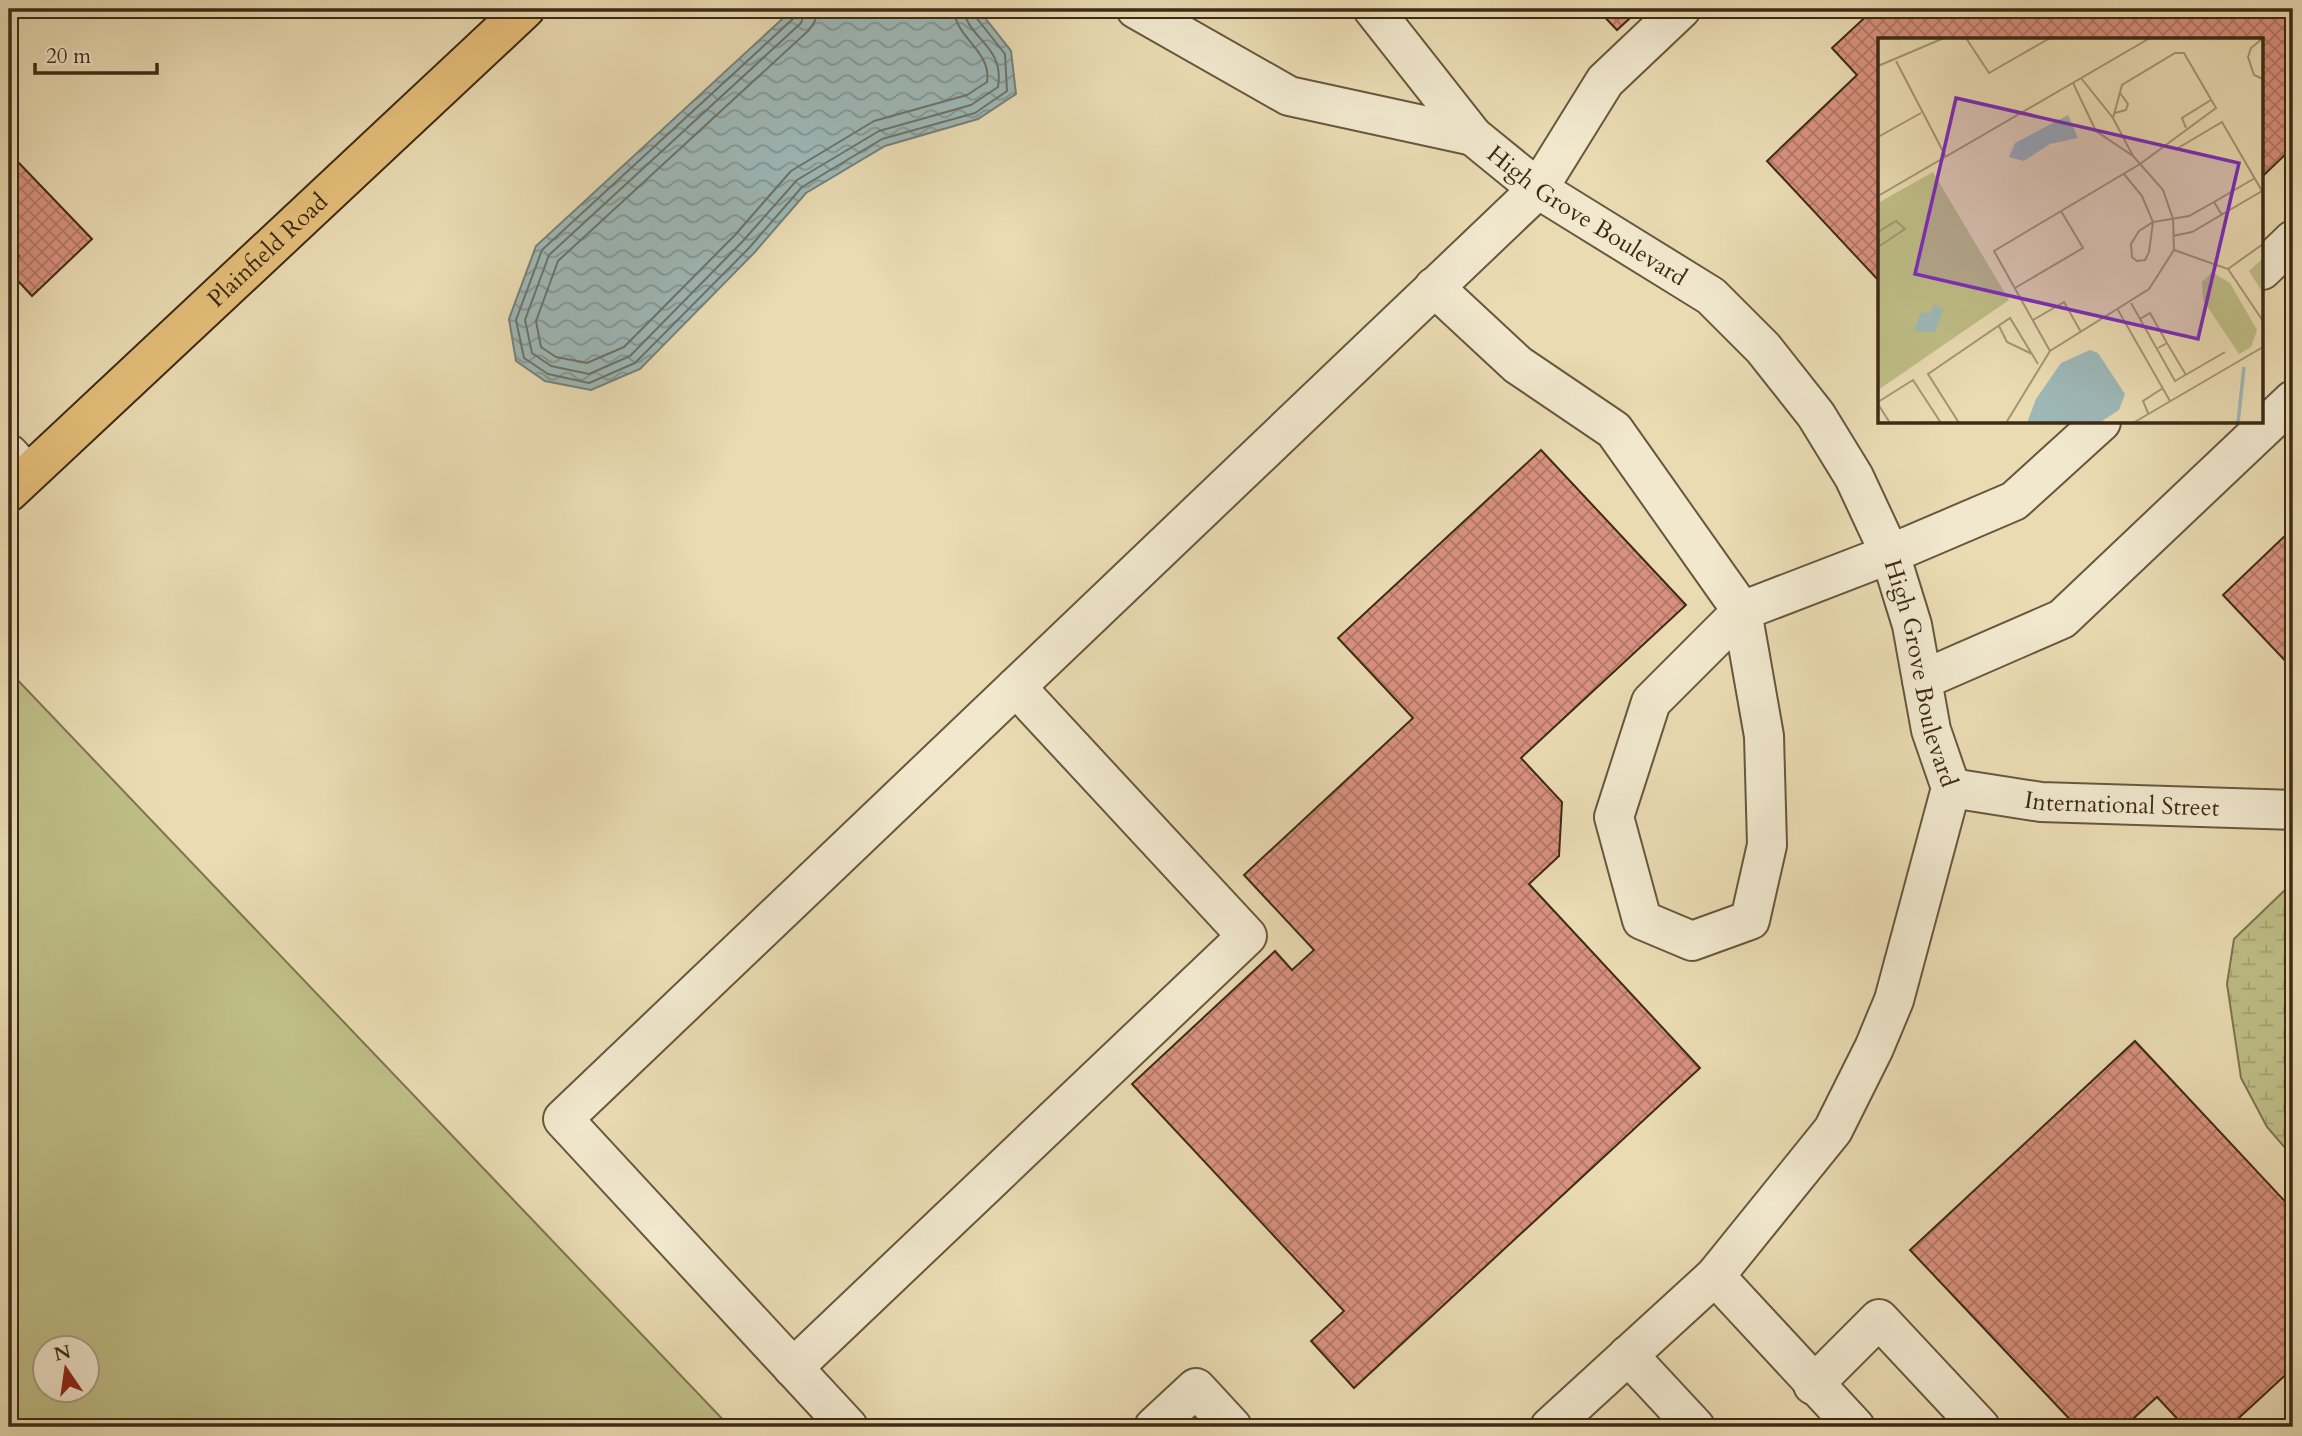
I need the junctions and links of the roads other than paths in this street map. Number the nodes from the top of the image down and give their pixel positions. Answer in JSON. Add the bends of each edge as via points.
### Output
{"nodes":[{"id":1,"x":526,"y":9,"type":"edge"},
{"id":2,"x":1136,"y":9,"type":"edge"},
{"id":3,"x":1373,"y":9,"type":"edge"},
{"id":4,"x":1681,"y":9,"type":"edge"},
{"id":5,"x":1473,"y":136,"type":"junction"},
{"id":6,"x":1538,"y":189,"type":"junction"},
{"id":7,"x":2293,"y":240,"type":"edge"},
{"id":8,"x":2264,"y":268,"type":"edge"},
{"id":9,"x":1434,"y":287,"type":"junction"},
{"id":10,"x":2293,"y":400,"type":"edge"},
{"id":11,"x":2264,"y":421,"type":"edge"},
{"id":12,"x":2099,"y":424,"type":"edge"},
{"id":13,"x":2259,"y":425,"type":"edge"},
{"id":14,"x":15,"y":473,"type":"edge"},
{"id":15,"x":1890,"y":554,"type":"junction"},
{"id":16,"x":1742,"y":611,"type":"junction"},
{"id":17,"x":1922,"y":680,"type":"junction"},
{"id":18,"x":1016,"y":687,"type":"junction"},
{"id":19,"x":1951,"y":788,"type":"junction"},
{"id":20,"x":2293,"y":810,"type":"edge"},
{"id":21,"x":1714,"y":1276,"type":"junction"},
{"id":22,"x":1628,"y":1356,"type":"junction"},
{"id":23,"x":793,"y":1368,"type":"junction"},
{"id":24,"x":1813,"y":1385,"type":"junction"},
{"id":25,"x":848,"y":1427,"type":"edge"},
{"id":26,"x":1154,"y":1427,"type":"edge"},
{"id":27,"x":1232,"y":1427,"type":"edge"},
{"id":28,"x":1550,"y":1427,"type":"edge"},
{"id":29,"x":1695,"y":1427,"type":"edge"},
{"id":30,"x":1855,"y":1427,"type":"edge"},
{"id":31,"x":1980,"y":1427,"type":"edge"}],
"edges":[{"from":1,"to":14,"type":"main road","name":"Plainfield Road"},
{"from":2,"to":5,"type":"street","name":"High Grove Boulevard","via":[[1289,96]]},
{"from":3,"to":5,"type":"street","name":"High Grove Boulevard"},
{"from":4,"to":6,"type":"street","via":[[1605,81]]},
{"from":5,"to":6,"type":"street","name":"High Grove Boulevard"},
{"from":6,"to":9,"type":"street"},
{"from":6,"to":15,"type":"street","name":"High Grove Boulevard","via":[[1711,296],[1763,348],[1816,415],[1854,477]]},
{"from":7,"to":8,"type":"street"},
{"from":9,"to":16,"type":"street","via":[[1518,365],[1614,430]]},
{"from":9,"to":18,"type":"street"},
{"from":10,"to":11,"type":"street"},
{"from":12,"to":15,"type":"street","via":[[2014,501]]},
{"from":13,"to":17,"type":"street","via":[[2062,620]]},
{"from":15,"to":16,"type":"street"},
{"from":15,"to":17,"type":"street","name":"High Grove Boulevard","via":[[1912,625]]},
{"from":16,"to":16,"type":"street","via":[[1764,736],[1767,845],[1750,920],[1692,942],[1642,920],[1614,817],[1651,702]]},
{"from":17,"to":19,"type":"street","name":"High Grove Boulevard","via":[[1931,730]]},
{"from":18,"to":23,"type":"street","via":[[563,1119]]},
{"from":18,"to":23,"type":"street","via":[[1247,936]]},
{"from":19,"to":20,"type":"street","name":"International Street","via":[[2041,802]]},
{"from":19,"to":21,"type":"street","name":"High Grove Boulevard","via":[[1906,959],[1874,1048],[1833,1130]]},
{"from":21,"to":22,"type":"street","name":"High Grove Boulevard"},
{"from":21,"to":24,"type":"street"},
{"from":22,"to":28,"type":"street","name":"High Grove Boulevard"},
{"from":22,"to":29,"type":"street"},
{"from":23,"to":25,"type":"street"},
{"from":24,"to":30,"type":"street"},
{"from":24,"to":31,"type":"street","via":[[1879,1319]]},
{"from":26,"to":27,"type":"street","via":[[1196,1388]]}]}
